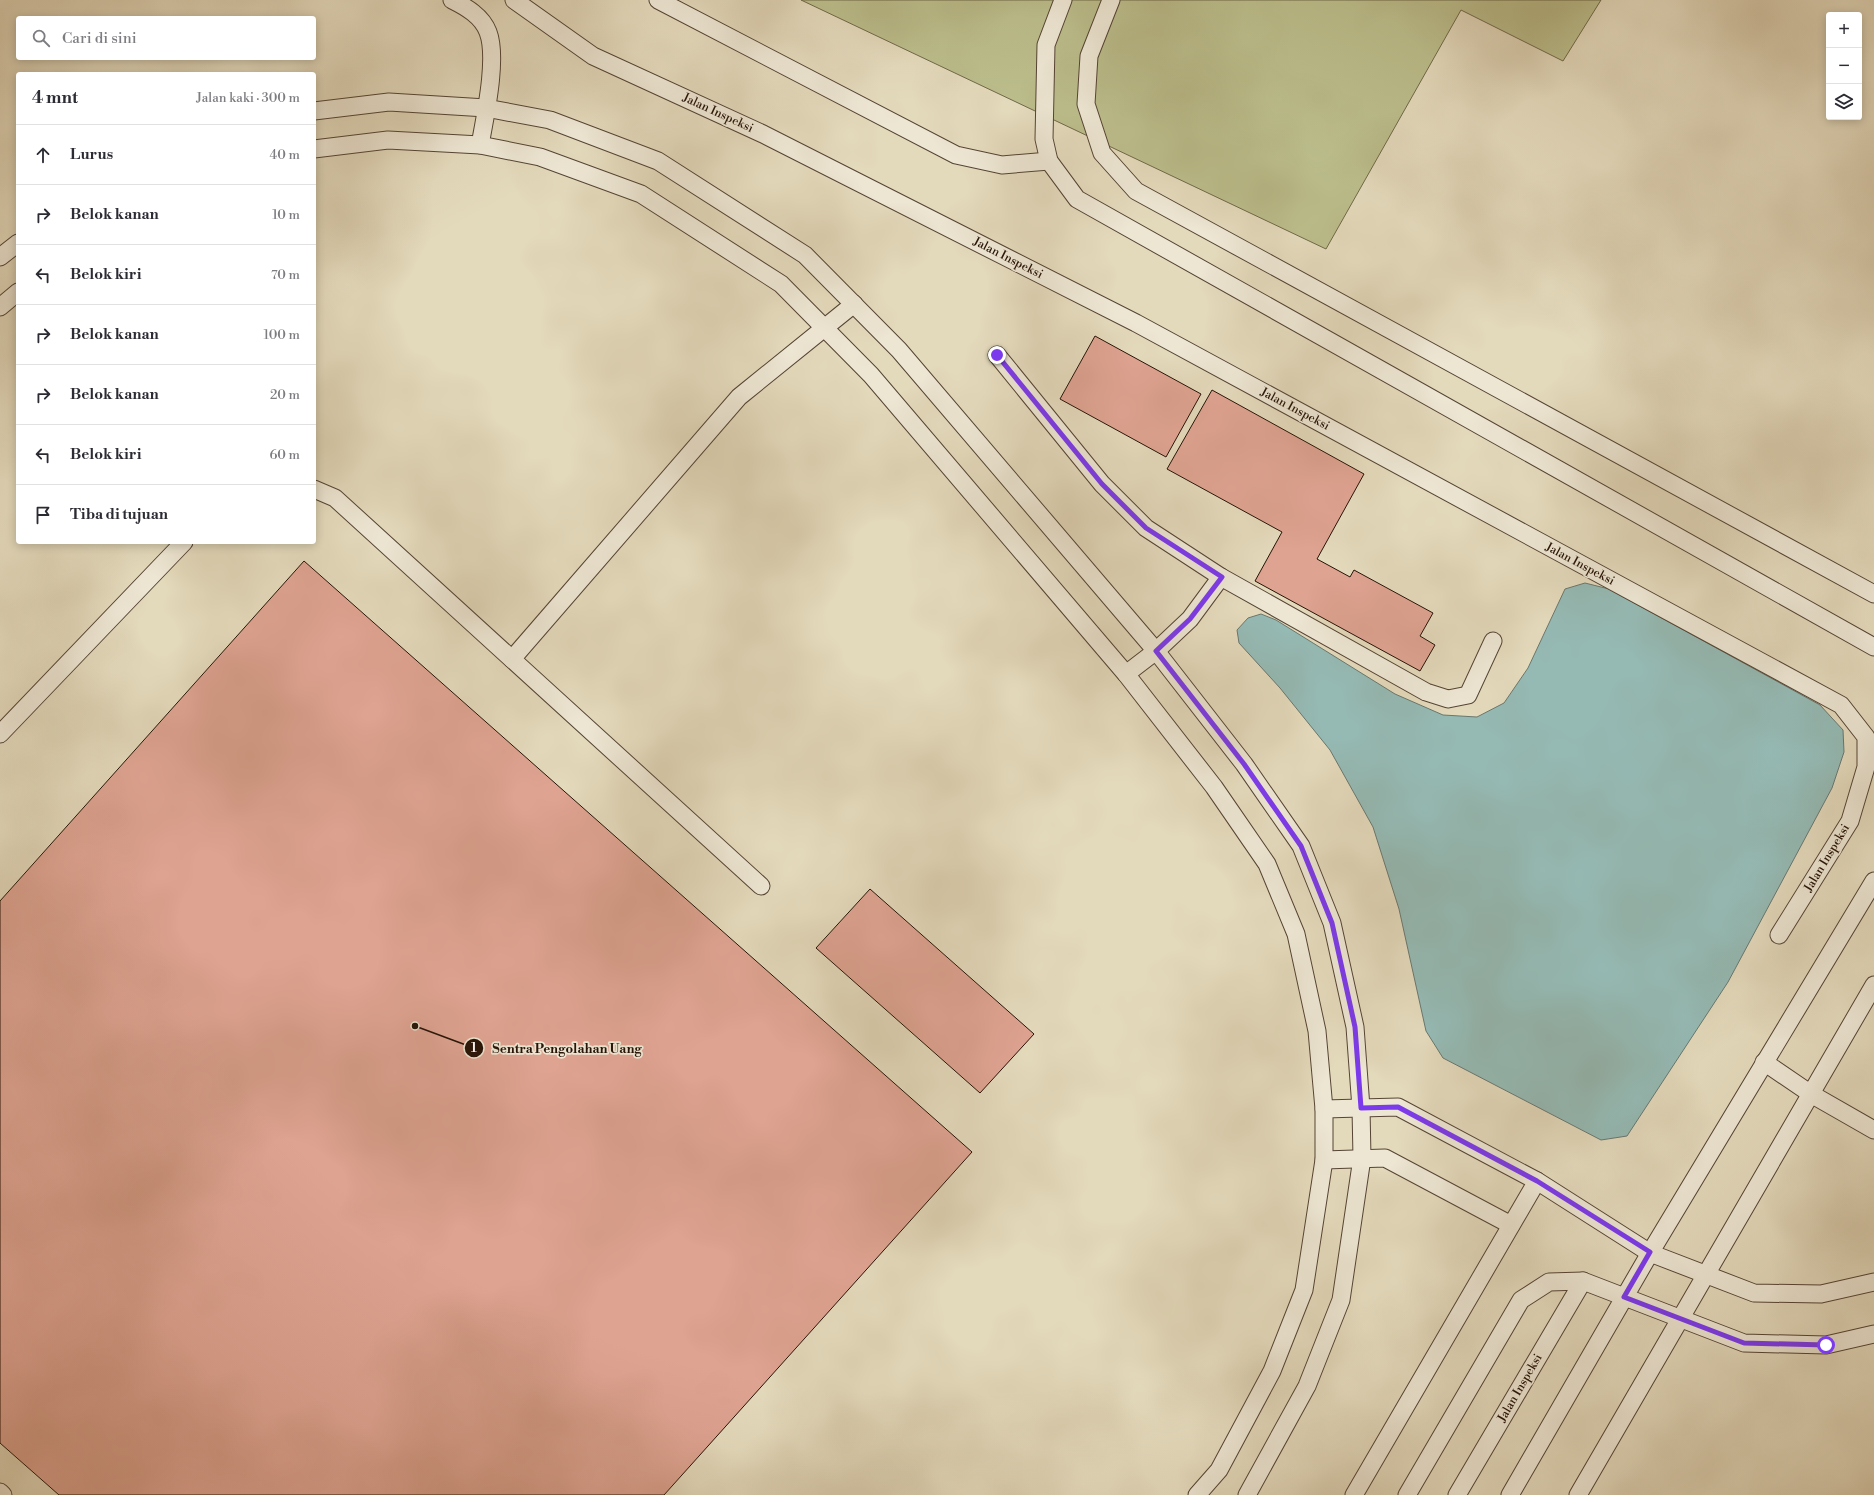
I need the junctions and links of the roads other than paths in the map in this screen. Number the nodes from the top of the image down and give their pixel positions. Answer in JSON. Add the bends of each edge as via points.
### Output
{"nodes":[{"id":1,"x":452,"y":0,"type":"edge"},
{"id":2,"x":514,"y":0,"type":"edge"},
{"id":3,"x":658,"y":0,"type":"edge"},
{"id":4,"x":1063,"y":0,"type":"edge"},
{"id":5,"x":1111,"y":0,"type":"edge"},
{"id":6,"x":486,"y":108,"type":"junction"},
{"id":7,"x":316,"y":111,"type":"edge"},
{"id":8,"x":480,"y":145,"type":"junction"},
{"id":9,"x":316,"y":149,"type":"edge"},
{"id":10,"x":1049,"y":161,"type":"junction"},
{"id":11,"x":16,"y":245,"type":"edge"},
{"id":12,"x":0,"y":257,"type":"edge"},
{"id":13,"x":16,"y":294,"type":"edge"},
{"id":14,"x":854,"y":304,"type":"junction"},
{"id":15,"x":0,"y":307,"type":"edge"},
{"id":16,"x":824,"y":328,"type":"junction"},
{"id":17,"x":997,"y":355,"type":"dead end"},
{"id":18,"x":316,"y":490,"type":"edge"},
{"id":19,"x":182,"y":544,"type":"edge"},
{"id":20,"x":1222,"y":577,"type":"junction"},
{"id":21,"x":1874,"y":594,"type":"edge"},
{"id":22,"x":1493,"y":641,"type":"dead end"},
{"id":23,"x":1874,"y":647,"type":"edge"},
{"id":24,"x":1156,"y":651,"type":"junction"},
{"id":25,"x":512,"y":659,"type":"junction"},
{"id":26,"x":1126,"y":674,"type":"junction"},
{"id":27,"x":0,"y":734,"type":"edge"},
{"id":28,"x":1874,"y":881,"type":"edge"},
{"id":29,"x":761,"y":886,"type":"dead end"},
{"id":30,"x":1780,"y":936,"type":"dead end"},
{"id":31,"x":1874,"y":985,"type":"edge"},
{"id":32,"x":1764,"y":1062,"type":"junction"},
{"id":33,"x":1811,"y":1094,"type":"junction"},
{"id":34,"x":1361,"y":1108,"type":"junction"},
{"id":35,"x":1324,"y":1109,"type":"junction"},
{"id":36,"x":1874,"y":1130,"type":"edge"},
{"id":37,"x":1362,"y":1158,"type":"junction"},
{"id":38,"x":1324,"y":1160,"type":"junction"},
{"id":39,"x":1537,"y":1181,"type":"junction"},
{"id":40,"x":1511,"y":1225,"type":"junction"},
{"id":41,"x":1650,"y":1252,"type":"junction"},
{"id":42,"x":1706,"y":1274,"type":"junction"},
{"id":43,"x":1583,"y":1281,"type":"junction"},
{"id":44,"x":1874,"y":1282,"type":"edge"},
{"id":45,"x":1624,"y":1297,"type":"junction"},
{"id":46,"x":1680,"y":1319,"type":"junction"},
{"id":47,"x":1874,"y":1334,"type":"edge"},
{"id":48,"x":0,"y":1492,"type":"edge"},
{"id":49,"x":3,"y":1495,"type":"edge"},
{"id":50,"x":1197,"y":1495,"type":"edge"},
{"id":51,"x":1247,"y":1495,"type":"edge"},
{"id":52,"x":1354,"y":1495,"type":"edge"},
{"id":53,"x":1407,"y":1495,"type":"edge"},
{"id":54,"x":1457,"y":1495,"type":"edge"},
{"id":55,"x":1510,"y":1495,"type":"edge"},
{"id":56,"x":1578,"y":1495,"type":"edge"}],
"edges":[{"from":1,"to":6,"type":"lane","via":[[472,10],[488,32],[492,62]]},
{"from":2,"to":30,"type":"lane","name":"Jalan Inspeksi","via":[[593,56],[763,134],[1136,323],[1841,705],[1866,737],[1866,767],[1850,821]]},
{"from":3,"to":10,"type":"lane","via":[[956,155],[1002,165]]},
{"from":4,"to":10,"type":"lane","via":[[1046,45],[1044,139]]},
{"from":5,"to":21,"type":"lane","via":[[1089,56],[1086,104],[1102,153],[1136,190]]},
{"from":6,"to":7,"type":"lane","via":[[389,102]]},
{"from":6,"to":8,"type":"lane"},
{"from":6,"to":14,"type":"lane","via":[[550,120],[658,161],[805,255]]},
{"from":8,"to":9,"type":"lane","via":[[388,140]]},
{"from":8,"to":16,"type":"lane","via":[[540,157],[641,194],[781,284]]},
{"from":10,"to":23,"type":"lane","via":[[1077,199]]},
{"from":11,"to":12,"type":"lane"},
{"from":13,"to":15,"type":"lane"},
{"from":14,"to":16,"type":"lane"},
{"from":14,"to":24,"type":"lane","via":[[899,350]]},
{"from":16,"to":25,"type":"lane","via":[[739,397]]},
{"from":16,"to":26,"type":"lane","via":[[871,375]]},
{"from":17,"to":20,"type":"lane","via":[[1102,484],[1146,528]]},
{"from":18,"to":25,"type":"lane","via":[[335,498]]},
{"from":19,"to":27,"type":"lane"},
{"from":20,"to":22,"type":"lane","via":[[1426,692],[1448,699],[1468,695]]},
{"from":20,"to":24,"type":"lane","via":[[1190,619]]},
{"from":24,"to":26,"type":"lane"},
{"from":24,"to":34,"type":"lane","via":[[1244,764],[1301,846],[1332,923],[1355,1027]]},
{"from":25,"to":29,"type":"lane"},
{"from":26,"to":35,"type":"lane","via":[[1214,787],[1267,864],[1296,934],[1317,1031]]},
{"from":28,"to":32,"type":"lane"},
{"from":31,"to":33,"type":"lane"},
{"from":32,"to":33,"type":"lane"},
{"from":32,"to":41,"type":"lane"},
{"from":33,"to":36,"type":"lane"},
{"from":33,"to":42,"type":"lane"},
{"from":34,"to":35,"type":"lane"},
{"from":34,"to":37,"type":"lane"},
{"from":34,"to":39,"type":"lane","via":[[1398,1107]]},
{"from":35,"to":38,"type":"lane"},
{"from":37,"to":38,"type":"lane"},
{"from":37,"to":40,"type":"lane","via":[[1385,1158]]},
{"from":37,"to":51,"type":"lane","via":[[1341,1300],[1307,1386]]},
{"from":38,"to":50,"type":"lane","via":[[1304,1290],[1272,1371],[1219,1470]]},
{"from":39,"to":40,"type":"lane"},
{"from":39,"to":41,"type":"lane"},
{"from":40,"to":52,"type":"lane"},
{"from":41,"to":42,"type":"lane"},
{"from":41,"to":45,"type":"lane"},
{"from":42,"to":44,"type":"lane","via":[[1754,1293],[1821,1294]]},
{"from":42,"to":46,"type":"lane"},
{"from":43,"to":45,"type":"lane"},
{"from":43,"to":53,"type":"lane","via":[[1549,1282],[1521,1300]]},
{"from":43,"to":54,"type":"lane","name":"Jalan Inspeksi"},
{"from":45,"to":46,"type":"lane"},
{"from":45,"to":55,"type":"lane"},
{"from":46,"to":47,"type":"lane","via":[[1744,1343],[1826,1345]]},
{"from":46,"to":56,"type":"lane"},
{"from":48,"to":49,"type":"lane"}]}
